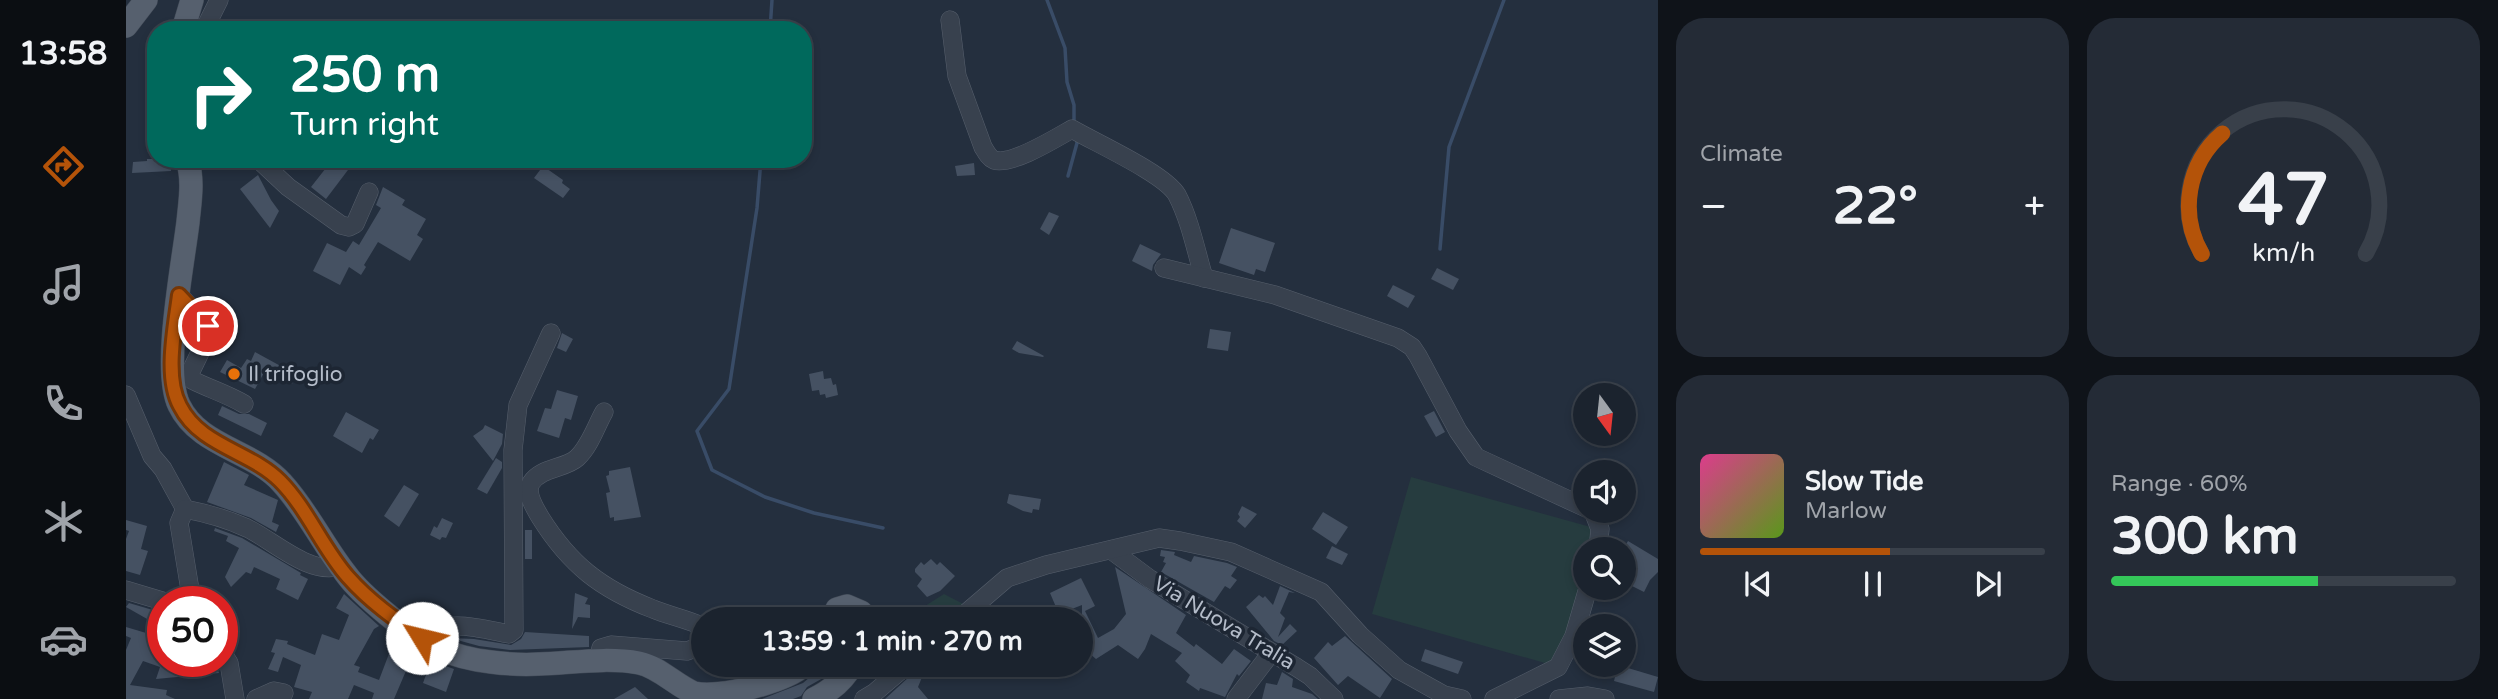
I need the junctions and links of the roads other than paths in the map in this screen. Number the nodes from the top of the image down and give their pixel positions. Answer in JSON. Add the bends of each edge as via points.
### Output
{"nodes":[{"id":1,"x":146,"y":0,"type":"edge"},
{"id":2,"x":192,"y":0,"type":"edge"},
{"id":3,"x":219,"y":0,"type":"edge"},
{"id":4,"x":950,"y":20,"type":"dead end"},
{"id":5,"x":186,"y":21,"type":"edge"},
{"id":6,"x":208,"y":21,"type":"edge"},
{"id":7,"x":126,"y":26,"type":"edge"},
{"id":8,"x":188,"y":168,"type":"edge"},
{"id":9,"x":268,"y":168,"type":"edge"},
{"id":10,"x":369,"y":192,"type":"dead end"},
{"id":11,"x":1164,"y":268,"type":"dead end"},
{"id":12,"x":1204,"y":278,"type":"junction"},
{"id":13,"x":179,"y":295,"type":"junction"},
{"id":14,"x":551,"y":333,"type":"dead end"},
{"id":15,"x":126,"y":395,"type":"edge"},
{"id":16,"x":244,"y":404,"type":"dead end"},
{"id":17,"x":604,"y":412,"type":"dead end"},
{"id":18,"x":1573,"y":502,"type":"edge"},
{"id":19,"x":185,"y":509,"type":"junction"},
{"id":20,"x":1111,"y":550,"type":"junction"},
{"id":21,"x":340,"y":566,"type":"junction"},
{"id":22,"x":189,"y":586,"type":"edge"},
{"id":23,"x":126,"y":590,"type":"edge"},
{"id":24,"x":147,"y":596,"type":"edge"},
{"id":25,"x":1584,"y":600,"type":"edge"},
{"id":26,"x":973,"y":607,"type":"edge"},
{"id":27,"x":691,"y":622,"type":"edge"},
{"id":28,"x":422,"y":638,"type":"junction"},
{"id":29,"x":691,"y":650,"type":"edge"},
{"id":30,"x":1271,"y":653,"type":"junction"},
{"id":31,"x":598,"y":661,"type":"junction"},
{"id":32,"x":231,"y":677,"type":"edge"},
{"id":33,"x":784,"y":677,"type":"edge"},
{"id":34,"x":845,"y":677,"type":"edge"},
{"id":35,"x":893,"y":677,"type":"edge"},
{"id":36,"x":284,"y":693,"type":"dead end"},
{"id":37,"x":235,"y":699,"type":"edge"},
{"id":38,"x":256,"y":699,"type":"edge"},
{"id":39,"x":814,"y":699,"type":"edge"},
{"id":40,"x":864,"y":699,"type":"edge"},
{"id":41,"x":1236,"y":699,"type":"edge"},
{"id":42,"x":1334,"y":699,"type":"edge"},
{"id":43,"x":1462,"y":699,"type":"edge"},
{"id":44,"x":1494,"y":699,"type":"edge"},
{"id":45,"x":1559,"y":699,"type":"edge"},
{"id":46,"x":1605,"y":699,"type":"edge"}],
"edges":[{"from":1,"to":7,"type":"main road"},
{"from":2,"to":5,"type":"main road"},
{"from":3,"to":6,"type":"street"},
{"from":4,"to":12,"type":"street","via":[[957,76],[990,157],[1012,160],[1072,129],[1111,149],[1176,193]]},
{"from":8,"to":13,"type":"main road","via":[[192,190]]},
{"from":9,"to":10,"type":"street","via":[[349,228],[355,225]]},
{"from":11,"to":12,"type":"street"},
{"from":12,"to":18,"type":"street","via":[[1275,295],[1398,338],[1418,356],[1476,457]]},
{"from":13,"to":16,"type":"street","via":[[208,326],[209,334],[190,374],[192,380]]},
{"from":13,"to":21,"type":"main road","via":[[173,348],[178,404],[192,426],[259,463],[282,483]]},
{"from":14,"to":28,"type":"street","via":[[518,405],[513,450],[514,630],[509,635],[450,627]]},
{"from":15,"to":19,"type":"street","via":[[152,456]]},
{"from":17,"to":27,"type":"street","via":[[575,460],[531,483],[531,500],[549,530],[588,575],[616,594]]},
{"from":19,"to":21,"type":"street","via":[[248,529],[314,566],[329,570]]},
{"from":19,"to":22,"type":"street","via":[[179,523]]},
{"from":20,"to":26,"type":"street","via":[[1007,578]]},
{"from":20,"to":30,"type":"street","name":"Via Nuova Tralia"},
{"from":20,"to":43,"type":"street","via":[[1159,538],[1231,552],[1260,563],[1321,592],[1399,670],[1444,695]]},
{"from":21,"to":28,"type":"main road","via":[[377,606]]},
{"from":23,"to":24,"type":"street"},
{"from":25,"to":44,"type":"street","via":[[1558,667]]},
{"from":28,"to":31,"type":"main road","via":[[466,658],[490,662]]},
{"from":29,"to":31,"type":"street","via":[[611,645],[601,648]]},
{"from":30,"to":41,"type":"street"},
{"from":30,"to":42,"type":"street","name":"Via Nuova Tralia","via":[[1310,676]]},
{"from":31,"to":33,"type":"main road","via":[[645,664],[696,694],[710,696]]},
{"from":32,"to":37,"type":"street"},
{"from":34,"to":39,"type":"main road"},
{"from":35,"to":40,"type":"street"},
{"from":36,"to":38,"type":"street","via":[[274,691]]},
{"from":45,"to":46,"type":"street"}]}
